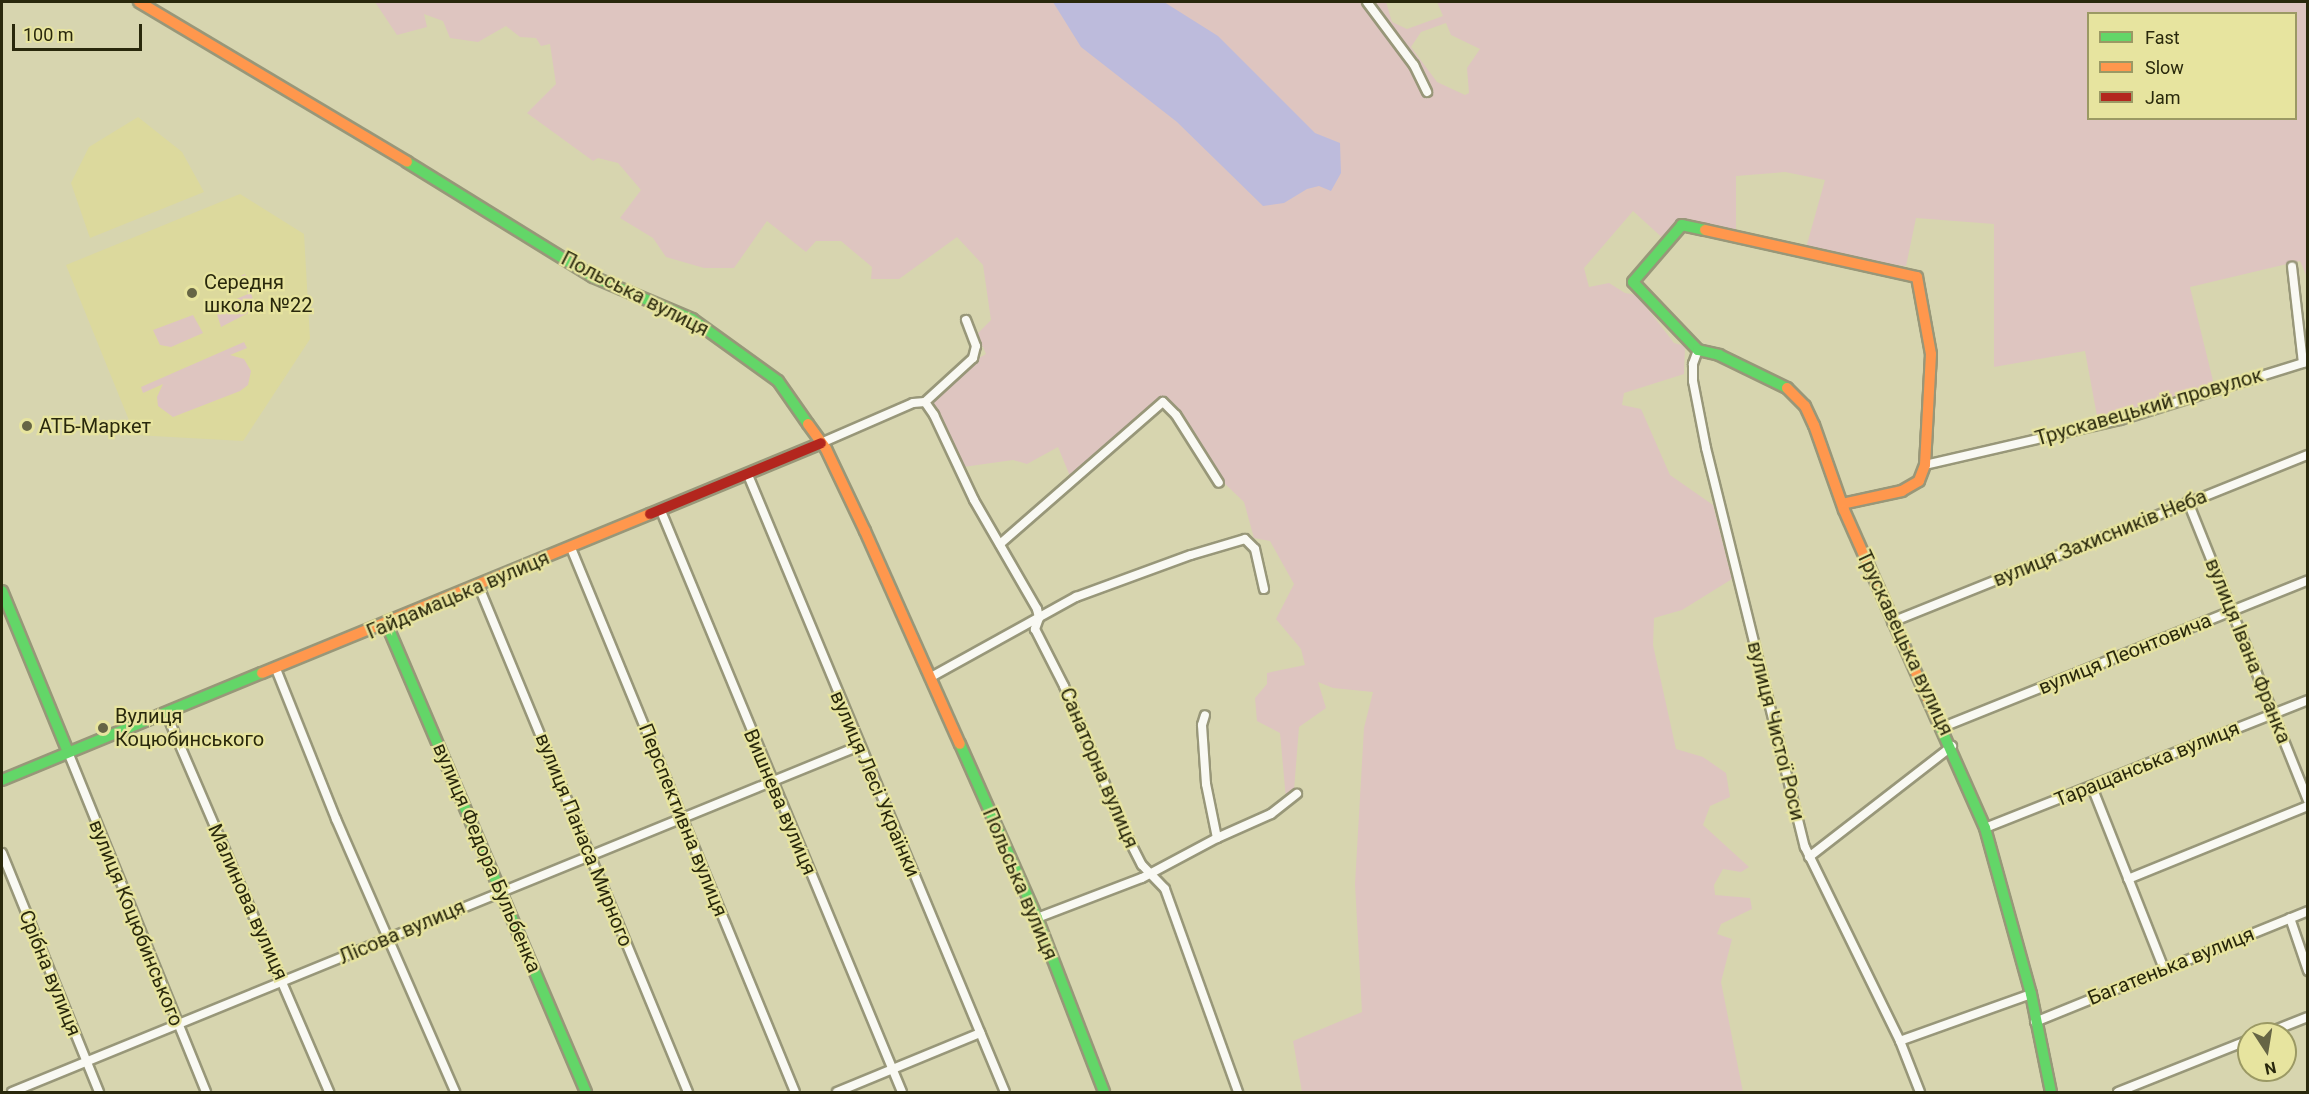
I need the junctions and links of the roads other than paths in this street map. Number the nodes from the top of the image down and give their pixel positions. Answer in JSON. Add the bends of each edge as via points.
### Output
{"nodes":[{"id":1,"x":140,"y":2,"type":"edge"},
{"id":2,"x":1367,"y":2,"type":"edge"},
{"id":3,"x":1426,"y":92,"type":"dead end"},
{"id":4,"x":2292,"y":267,"type":"dead end"},
{"id":5,"x":966,"y":320,"type":"dead end"},
{"id":6,"x":1698,"y":350,"type":"junction"},
{"id":7,"x":925,"y":402,"type":"junction"},
{"id":8,"x":821,"y":443,"type":"junction"},
{"id":9,"x":2307,"y":455,"type":"edge"},
{"id":10,"x":1925,"y":465,"type":"junction"},
{"id":11,"x":748,"y":475,"type":"junction"},
{"id":12,"x":1219,"y":483,"type":"dead end"},
{"id":13,"x":2188,"y":502,"type":"junction"},
{"id":14,"x":1842,"y":504,"type":"junction"},
{"id":15,"x":661,"y":511,"type":"junction"},
{"id":16,"x":1000,"y":544,"type":"junction"},
{"id":17,"x":571,"y":548,"type":"junction"},
{"id":18,"x":2307,"y":580,"type":"edge"},
{"id":19,"x":479,"y":587,"type":"junction"},
{"id":20,"x":1264,"y":589,"type":"dead end"},
{"id":21,"x":2,"y":591,"type":"edge"},
{"id":22,"x":2232,"y":611,"type":"junction"},
{"id":23,"x":1039,"y":618,"type":"junction"},
{"id":24,"x":1892,"y":622,"type":"junction"},
{"id":25,"x":387,"y":625,"type":"junction"},
{"id":26,"x":276,"y":669,"type":"junction"},
{"id":27,"x":931,"y":677,"type":"junction"},
{"id":28,"x":2307,"y":699,"type":"edge"},
{"id":29,"x":165,"y":713,"type":"junction"},
{"id":30,"x":2273,"y":714,"type":"junction"},
{"id":31,"x":1205,"y":715,"type":"dead end"},
{"id":32,"x":1943,"y":727,"type":"junction"},
{"id":33,"x":859,"y":746,"type":"junction"},
{"id":34,"x":1952,"y":746,"type":"junction"},
{"id":35,"x":68,"y":752,"type":"junction"},
{"id":36,"x":2,"y":780,"type":"edge"},
{"id":37,"x":771,"y":780,"type":"junction"},
{"id":38,"x":2092,"y":787,"type":"junction"},
{"id":39,"x":1297,"y":794,"type":"dead end"},
{"id":40,"x":2307,"y":800,"type":"edge"},
{"id":41,"x":2307,"y":806,"type":"edge"},
{"id":42,"x":682,"y":817,"type":"junction"},
{"id":43,"x":1985,"y":828,"type":"junction"},
{"id":44,"x":1217,"y":838,"type":"junction"},
{"id":45,"x":2,"y":853,"type":"edge"},
{"id":46,"x":591,"y":856,"type":"junction"},
{"id":47,"x":1809,"y":857,"type":"junction"},
{"id":48,"x":1151,"y":871,"type":"junction"},
{"id":49,"x":2128,"y":879,"type":"junction"},
{"id":50,"x":501,"y":891,"type":"junction"},
{"id":51,"x":2307,"y":911,"type":"edge"},
{"id":52,"x":1036,"y":918,"type":"junction"},
{"id":53,"x":2290,"y":918,"type":"junction"},
{"id":54,"x":387,"y":939,"type":"junction"},
{"id":55,"x":2164,"y":969,"type":"junction"},
{"id":56,"x":2307,"y":971,"type":"edge"},
{"id":57,"x":283,"y":981,"type":"junction"},
{"id":58,"x":2031,"y":993,"type":"junction"},
{"id":59,"x":2035,"y":1022,"type":"junction"},
{"id":60,"x":177,"y":1024,"type":"junction"},
{"id":61,"x":980,"y":1033,"type":"junction"},
{"id":62,"x":1900,"y":1041,"type":"junction"},
{"id":63,"x":2237,"y":1045,"type":"edge"},
{"id":64,"x":86,"y":1062,"type":"junction"},
{"id":65,"x":892,"y":1070,"type":"junction"},
{"id":66,"x":12,"y":1092,"type":"edge"},
{"id":67,"x":99,"y":1092,"type":"edge"},
{"id":68,"x":206,"y":1092,"type":"edge"},
{"id":69,"x":329,"y":1092,"type":"edge"},
{"id":70,"x":455,"y":1092,"type":"edge"},
{"id":71,"x":586,"y":1092,"type":"edge"},
{"id":72,"x":688,"y":1092,"type":"edge"},
{"id":73,"x":795,"y":1092,"type":"edge"},
{"id":74,"x":837,"y":1092,"type":"edge"},
{"id":75,"x":902,"y":1092,"type":"edge"},
{"id":76,"x":1005,"y":1092,"type":"edge"},
{"id":77,"x":1104,"y":1092,"type":"edge"},
{"id":78,"x":1238,"y":1092,"type":"edge"},
{"id":79,"x":1920,"y":1092,"type":"edge"},
{"id":80,"x":2051,"y":1092,"type":"edge"},
{"id":81,"x":2118,"y":1092,"type":"edge"}],
"edges":[{"from":1,"to":8,"type":"street","name":"Польська вулиця","via":[[276,81],[593,277],[692,319],[778,381]]},
{"from":2,"to":3,"type":"street","via":[[1414,65]]},
{"from":4,"to":10,"type":"street","name":"Трускавецький провулок","via":[[2303,363],[2120,420]]},
{"from":5,"to":7,"type":"street","via":[[976,346],[973,358]]},
{"from":6,"to":10,"type":"street","name":"Трускавецька вулиця","via":[[1633,282],[1682,225],[1917,277],[1931,354]]},
{"from":6,"to":14,"type":"street","name":"Трускавецька вулиця","via":[[1719,355],[1789,389],[1805,406]]},
{"from":6,"to":47,"type":"street","name":"вулиця Чистої Роси","via":[[1693,381],[1706,448]]},
{"from":7,"to":8,"type":"street","name":"Гайдамацька вулиця","via":[[913,403]]},
{"from":7,"to":16,"type":"street","name":"Санаторна вулиця"},
{"from":8,"to":11,"type":"street","name":"Гайдамацька вулиця"},
{"from":8,"to":27,"type":"street","name":"Польська вулиця"},
{"from":9,"to":13,"type":"street","name":"вулиця Захисників Неба"},
{"from":10,"to":14,"type":"street","via":[[1919,481],[1902,491]]},
{"from":11,"to":15,"type":"street","name":"Гайдамацька вулиця"},
{"from":11,"to":33,"type":"street","name":"вулиця Лесі Українки"},
{"from":12,"to":16,"type":"street","via":[[1176,415],[1163,402]]},
{"from":13,"to":22,"type":"street","name":"вулиця Івана Франка"},
{"from":13,"to":24,"type":"street","name":"вулиця Захисників Неба"},
{"from":14,"to":24,"type":"street","name":"Трускавецька вулиця"},
{"from":15,"to":17,"type":"street","name":"Гайдамацька вулиця"},
{"from":15,"to":37,"type":"street","name":"Вишнева вулиця"},
{"from":16,"to":23,"type":"street","name":"Санаторна вулиця"},
{"from":17,"to":19,"type":"street","name":"Гайдамацька вулиця"},
{"from":17,"to":42,"type":"street","name":"Перспективна вулиця"},
{"from":18,"to":22,"type":"street","name":"вулиця Леонтовича"},
{"from":19,"to":25,"type":"street","name":"Гайдамацька вулиця"},
{"from":19,"to":46,"type":"street","name":"вулиця Панаса Мирного"},
{"from":20,"to":23,"type":"street","via":[[1255,549],[1245,539],[1105,585]]},
{"from":21,"to":35,"type":"street"},
{"from":22,"to":30,"type":"street","name":"вулиця Івана Франка"},
{"from":22,"to":32,"type":"street","name":"вулиця Леонтовича"},
{"from":23,"to":27,"type":"street"},
{"from":23,"to":48,"type":"street","name":"Санаторна вулиця","via":[[1035,629],[1064,686],[1125,832],[1142,865]]},
{"from":24,"to":32,"type":"street","name":"Трускавецька вулиця"},
{"from":25,"to":26,"type":"street","name":"Гайдамацька вулиця"},
{"from":25,"to":50,"type":"street","name":"вулиця Федора Бульбенка"},
{"from":26,"to":29,"type":"street","name":"Гайдамацька вулиця"},
{"from":26,"to":54,"type":"street"},
{"from":27,"to":52,"type":"street","name":"Польська вулиця"},
{"from":28,"to":30,"type":"street","name":"Таращанська вулиця"},
{"from":29,"to":35,"type":"street","name":"Гайдамацька вулиця"},
{"from":29,"to":57,"type":"street","name":"Малинова вулиця"},
{"from":30,"to":38,"type":"street","name":"Таращанська вулиця"},
{"from":30,"to":40,"type":"street","name":"вулиця Івана Франка"},
{"from":31,"to":44,"type":"street","via":[[1206,784]]},
{"from":32,"to":34,"type":"street","name":"Трускавецька вулиця"},
{"from":33,"to":37,"type":"street","name":"Лісова вулиця"},
{"from":33,"to":61,"type":"street","name":"вулиця Лесі Українки"},
{"from":34,"to":43,"type":"street","name":"Трускавецька вулиця"},
{"from":34,"to":47,"type":"street"},
{"from":35,"to":36,"type":"street","name":"Гайдамацька вулиця"},
{"from":35,"to":60,"type":"street","name":"вулиця Коцюбинського"},
{"from":37,"to":42,"type":"street","name":"Лісова вулиця"},
{"from":37,"to":65,"type":"street","name":"Вишнева вулиця"},
{"from":38,"to":43,"type":"street","name":"Таращанська вулиця"},
{"from":38,"to":49,"type":"street"},
{"from":39,"to":44,"type":"street","via":[[1271,814]]},
{"from":41,"to":49,"type":"street"},
{"from":42,"to":46,"type":"street","name":"Лісова вулиця"},
{"from":42,"to":73,"type":"street","name":"Перспективна вулиця"},
{"from":43,"to":58,"type":"street","name":"Трускавецька вулиця"},
{"from":44,"to":48,"type":"street"},
{"from":45,"to":64,"type":"street","name":"Срібна вулиця"},
{"from":46,"to":50,"type":"street","name":"Лісова вулиця"},
{"from":46,"to":72,"type":"street","name":"вулиця Панаса Мирного"},
{"from":47,"to":62,"type":"street","name":"вулиця Чистої Роси"},
{"from":48,"to":52,"type":"street","via":[[1142,878]]},
{"from":48,"to":78,"type":"street","name":"Санаторна вулиця","via":[[1165,889]]},
{"from":49,"to":55,"type":"street"},
{"from":50,"to":54,"type":"street","name":"Лісова вулиця"},
{"from":50,"to":71,"type":"street","name":"вулиця Федора Бульбенка"},
{"from":51,"to":53,"type":"street","name":"Багатенька вулиця"},
{"from":52,"to":77,"type":"street","name":"Польська вулиця"},
{"from":53,"to":55,"type":"street","name":"Багатенька вулиця"},
{"from":53,"to":56,"type":"street"},
{"from":54,"to":57,"type":"street","name":"Лісова вулиця"},
{"from":54,"to":70,"type":"street"},
{"from":55,"to":59,"type":"street","name":"Багатенька вулиця"},
{"from":57,"to":60,"type":"street","name":"Лісова вулиця"},
{"from":57,"to":69,"type":"street","name":"Малинова вулиця"},
{"from":58,"to":59,"type":"street","name":"Трускавецька вулиця"},
{"from":58,"to":62,"type":"street"},
{"from":59,"to":80,"type":"street","name":"Трускавецька вулиця"},
{"from":60,"to":64,"type":"street","name":"Лісова вулиця"},
{"from":60,"to":68,"type":"street","name":"вулиця Коцюбинського"},
{"from":61,"to":65,"type":"street"},
{"from":61,"to":76,"type":"street","name":"вулиця Лесі Українки"},
{"from":62,"to":79,"type":"street","name":"вулиця Чистої Роси"},
{"from":63,"to":81,"type":"street"},
{"from":64,"to":66,"type":"street","name":"Лісова вулиця"},
{"from":64,"to":67,"type":"street","name":"Срібна вулиця"},
{"from":65,"to":74,"type":"street"},
{"from":65,"to":75,"type":"street","name":"Вишнева вулиця"}]}
